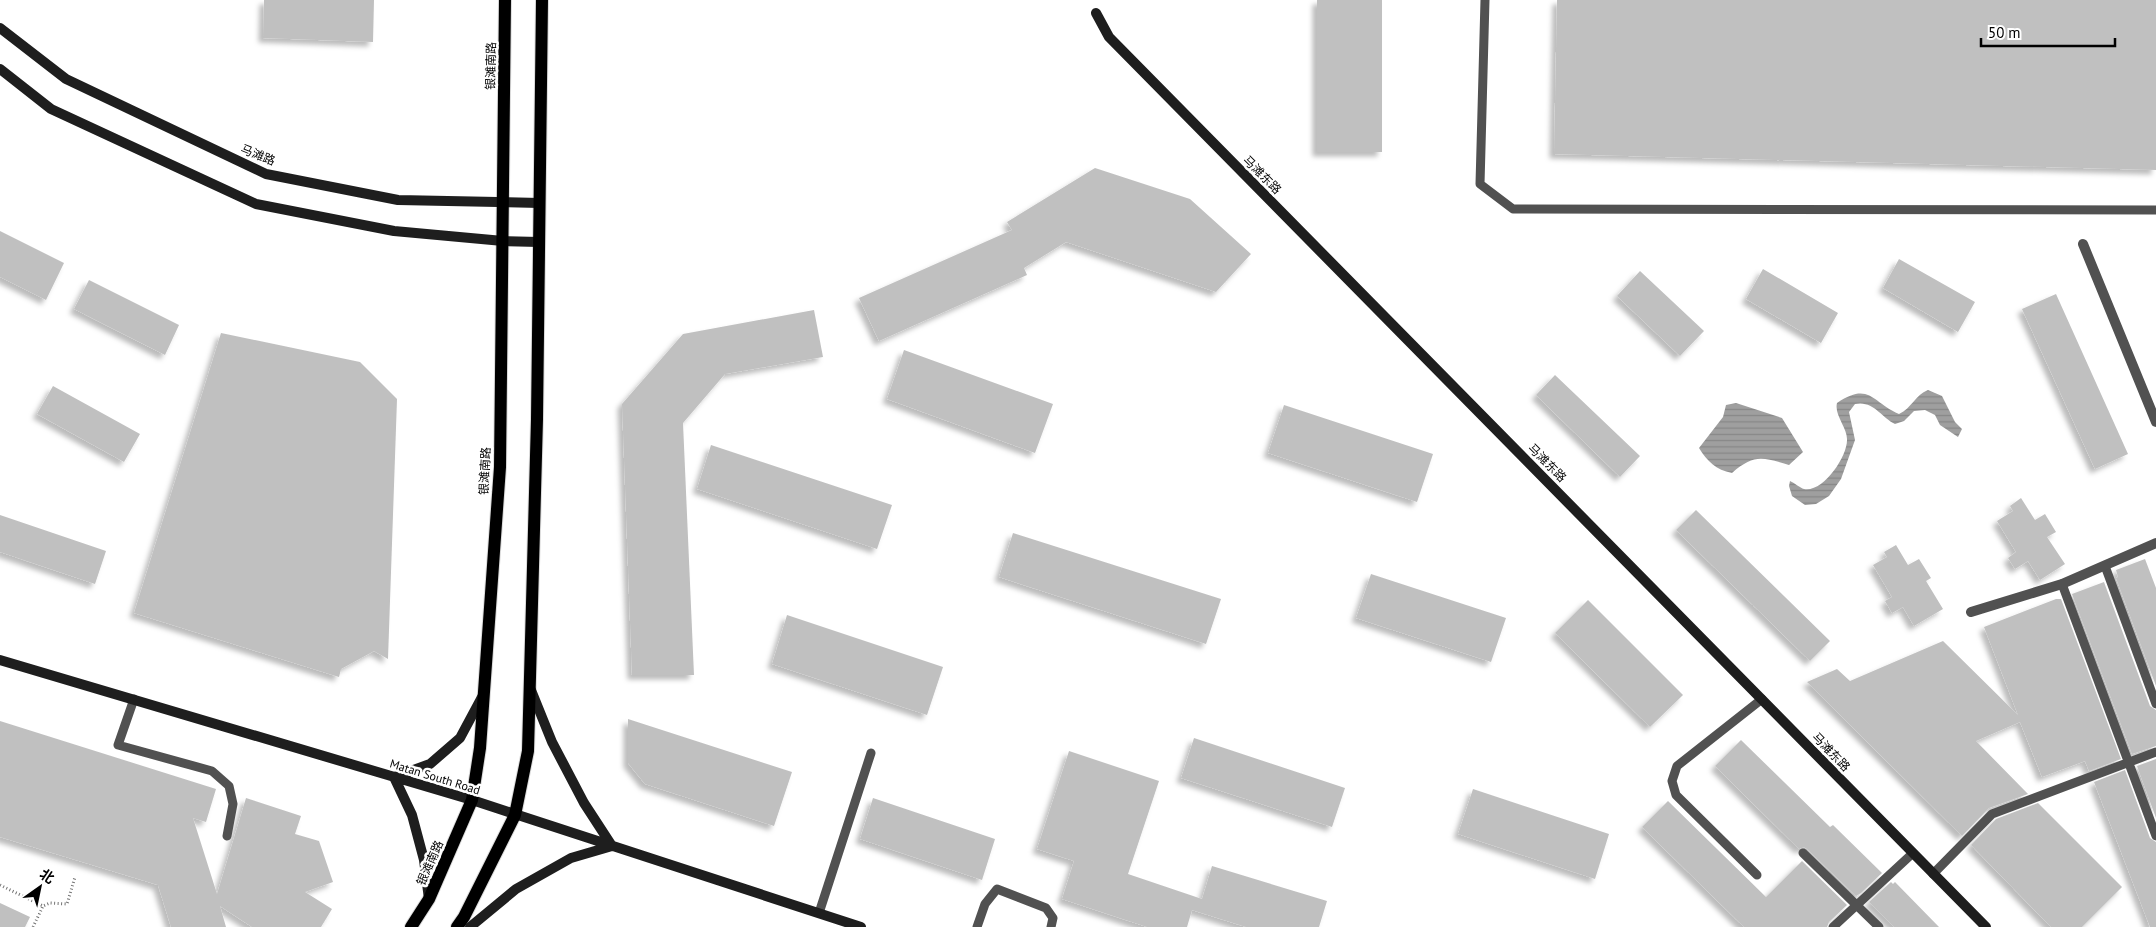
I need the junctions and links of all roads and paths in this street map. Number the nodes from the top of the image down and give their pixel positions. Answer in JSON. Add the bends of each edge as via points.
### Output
{"nodes":[{"id":1,"x":505,"y":0,"type":"edge"},
{"id":2,"x":542,"y":0,"type":"edge"},
{"id":3,"x":1485,"y":0,"type":"edge"},
{"id":4,"x":1096,"y":13,"type":"dead end"},
{"id":5,"x":0,"y":28,"type":"edge"},
{"id":6,"x":0,"y":69,"type":"edge"},
{"id":7,"x":503,"y":202,"type":"junction"},
{"id":8,"x":540,"y":203,"type":"junction"},
{"id":9,"x":2156,"y":210,"type":"edge"},
{"id":10,"x":503,"y":241,"type":"junction"},
{"id":11,"x":539,"y":242,"type":"junction"},
{"id":12,"x":2082,"y":244,"type":"dead end"},
{"id":13,"x":2156,"y":422,"type":"edge"},
{"id":14,"x":2156,"y":543,"type":"edge"},
{"id":15,"x":2105,"y":566,"type":"junction"},
{"id":16,"x":2062,"y":584,"type":"junction"},
{"id":17,"x":1971,"y":612,"type":"dead end"},
{"id":18,"x":0,"y":660,"type":"edge"},
{"id":19,"x":530,"y":687,"type":"junction"},
{"id":20,"x":484,"y":694,"type":"junction"},
{"id":21,"x":134,"y":699,"type":"junction"},
{"id":22,"x":1762,"y":699,"type":"junction"},
{"id":23,"x":2156,"y":704,"type":"edge"},
{"id":24,"x":2156,"y":752,"type":"edge"},
{"id":25,"x":870,"y":754,"type":"dead end"},
{"id":26,"x":2127,"y":762,"type":"junction"},
{"id":27,"x":394,"y":777,"type":"junction"},
{"id":28,"x":472,"y":800,"type":"junction"},
{"id":29,"x":514,"y":815,"type":"junction"},
{"id":30,"x":227,"y":836,"type":"dead end"},
{"id":31,"x":2156,"y":836,"type":"edge"},
{"id":32,"x":612,"y":846,"type":"junction"},
{"id":33,"x":1913,"y":852,"type":"junction"},
{"id":34,"x":1803,"y":853,"type":"dead end"},
{"id":35,"x":1933,"y":874,"type":"junction"},
{"id":36,"x":1757,"y":875,"type":"dead end"},
{"id":37,"x":75,"y":877,"type":"dead end"},
{"id":38,"x":0,"y":884,"type":"edge"},
{"id":39,"x":429,"y":899,"type":"junction"},
{"id":40,"x":1856,"y":905,"type":"junction"},
{"id":41,"x":43,"y":906,"type":"junction"},
{"id":42,"x":819,"y":914,"type":"junction"},
{"id":43,"x":34,"y":927,"type":"edge"},
{"id":44,"x":410,"y":927,"type":"edge"},
{"id":45,"x":457,"y":927,"type":"edge"},
{"id":46,"x":470,"y":927,"type":"edge"},
{"id":47,"x":861,"y":927,"type":"edge"},
{"id":48,"x":978,"y":927,"type":"edge"},
{"id":49,"x":1051,"y":927,"type":"edge"},
{"id":50,"x":1832,"y":927,"type":"edge"},
{"id":51,"x":1879,"y":927,"type":"edge"},
{"id":52,"x":1986,"y":927,"type":"edge"}],
"edges":[{"from":1,"to":7,"type":"main road","name":"银滩南路"},
{"from":2,"to":8,"type":"main road"},
{"from":3,"to":9,"type":"lane","via":[[1480,184],[1513,209]]},
{"from":4,"to":22,"type":"main road","name":"马滩东路","via":[[1109,37]]},
{"from":5,"to":7,"type":"main road","name":"马滩路","via":[[66,79],[266,174],[398,200]]},
{"from":6,"to":10,"type":"main road","via":[[50,109],[256,204],[394,231]]},
{"from":7,"to":8,"type":"main road","name":"马滩路"},
{"from":7,"to":10,"type":"main road","name":"银滩南路"},
{"from":8,"to":11,"type":"main road"},
{"from":10,"to":11,"type":"main road"},
{"from":10,"to":20,"type":"main road","name":"银滩南路","via":[[500,468]]},
{"from":11,"to":19,"type":"main road"},
{"from":12,"to":13,"type":"street"},
{"from":14,"to":15,"type":"street"},
{"from":15,"to":16,"type":"street"},
{"from":15,"to":23,"type":"lane"},
{"from":16,"to":17,"type":"street"},
{"from":16,"to":26,"type":"lane"},
{"from":18,"to":21,"type":"main road","name":"Matan South Road"},
{"from":19,"to":29,"type":"main road","via":[[528,752]]},
{"from":19,"to":32,"type":"main road","via":[[552,742],[584,803]]},
{"from":20,"to":27,"type":"main road","via":[[460,738],[430,764]]},
{"from":20,"to":28,"type":"main road","name":"银滩南路"},
{"from":21,"to":27,"type":"main road","name":"Matan South Road"},
{"from":21,"to":30,"type":"lane","via":[[118,745],[212,771],[229,786],[233,804]]},
{"from":22,"to":33,"type":"main road","name":"马滩东路"},
{"from":22,"to":36,"type":"lane","via":[[1677,766],[1672,780],[1676,795]]},
{"from":24,"to":26,"type":"lane"},
{"from":25,"to":42,"type":"lane"},
{"from":26,"to":31,"type":"lane"},
{"from":26,"to":35,"type":"lane","via":[[1992,814]]},
{"from":27,"to":28,"type":"main road","name":"Matan South Road"},
{"from":27,"to":39,"type":"main road","via":[[412,815],[424,860]]},
{"from":28,"to":29,"type":"main road","name":"Matan South Road"},
{"from":28,"to":39,"type":"main road","name":"银滩南路"},
{"from":29,"to":32,"type":"main road","name":"Matan South Road"},
{"from":29,"to":45,"type":"main road"},
{"from":32,"to":42,"type":"main road","name":"Matan South Road"},
{"from":32,"to":46,"type":"main road","via":[[571,858],[524,884]]},
{"from":33,"to":35,"type":"main road","name":"马滩东路"},
{"from":33,"to":40,"type":"lane"},
{"from":34,"to":40,"type":"lane"},
{"from":35,"to":52,"type":"main road","name":"马滩东路"},
{"from":37,"to":41,"type":"path","via":[[67,904]]},
{"from":38,"to":41,"type":"path"},
{"from":39,"to":44,"type":"main road","name":"银滩南路"},
{"from":40,"to":50,"type":"lane"},
{"from":40,"to":51,"type":"lane"},
{"from":41,"to":43,"type":"path"},
{"from":42,"to":47,"type":"main road","name":"Matan South Road"},
{"from":48,"to":49,"type":"lane","via":[[984,904],[997,889],[1046,908],[1053,918]]}]}
